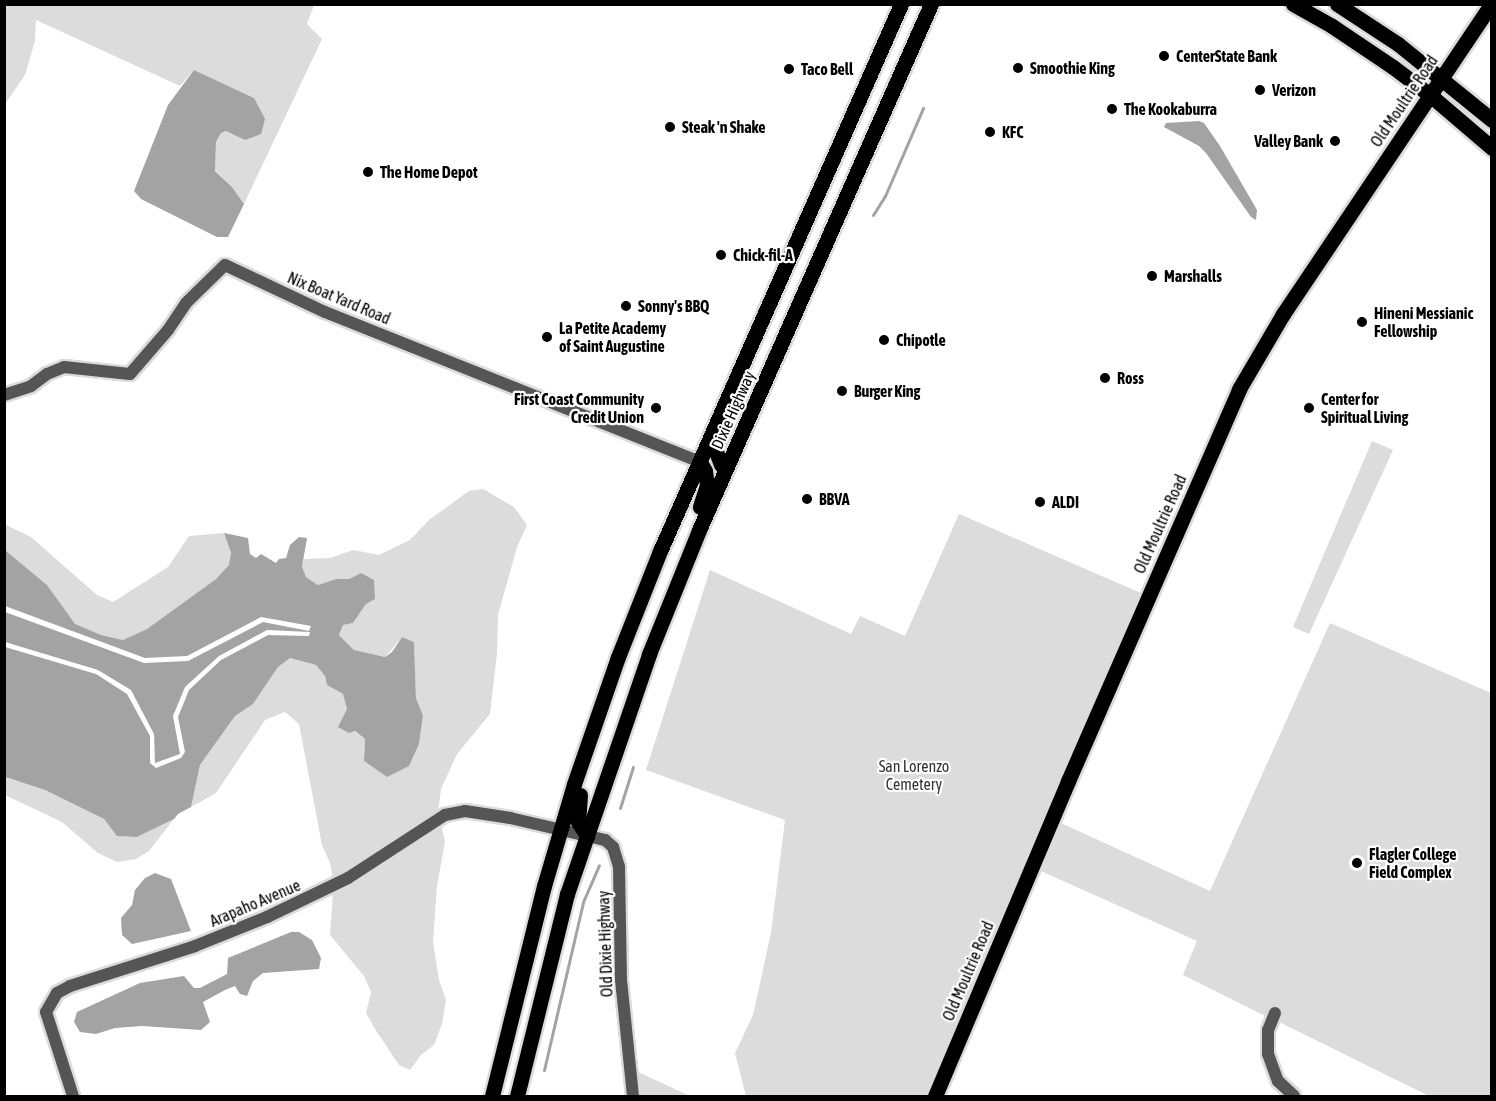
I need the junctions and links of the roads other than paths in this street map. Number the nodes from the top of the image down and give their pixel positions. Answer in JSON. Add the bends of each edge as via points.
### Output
{"nodes":[{"id":1,"x":901,"y":4,"type":"edge"},
{"id":2,"x":931,"y":4,"type":"edge"},
{"id":3,"x":1293,"y":4,"type":"edge"},
{"id":4,"x":1337,"y":4,"type":"edge"},
{"id":5,"x":1491,"y":4,"type":"edge"},
{"id":6,"x":1442,"y":77,"type":"junction"},
{"id":7,"x":1430,"y":95,"type":"junction"},
{"id":8,"x":1491,"y":120,"type":"edge"},
{"id":9,"x":1491,"y":148,"type":"edge"},
{"id":10,"x":783,"y":272,"type":"junction"},
{"id":11,"x":4,"y":395,"type":"edge"},
{"id":12,"x":737,"y":447,"type":"junction"},
{"id":13,"x":700,"y":462,"type":"junction"},
{"id":14,"x":721,"y":465,"type":"junction"},
{"id":15,"x":672,"y":524,"type":"junction"},
{"id":16,"x":661,"y":622,"type":"junction"},
{"id":17,"x":561,"y":830,"type":"junction"},
{"id":18,"x":587,"y":836,"type":"junction"},
{"id":19,"x":1275,"y":1013,"type":"dead end"},
{"id":20,"x":506,"y":1037,"type":"junction"},
{"id":21,"x":494,"y":1093,"type":"edge"},
{"id":22,"x":73,"y":1096,"type":"edge"},
{"id":23,"x":482,"y":1096,"type":"edge"},
{"id":24,"x":517,"y":1096,"type":"edge"},
{"id":25,"x":633,"y":1096,"type":"edge"},
{"id":26,"x":935,"y":1096,"type":"edge"},
{"id":27,"x":1294,"y":1096,"type":"edge"}],
"edges":[{"from":1,"to":10,"type":"main road","name":"Dixie Highway"},
{"from":2,"to":12,"type":"main road","name":"Dixie Highway"},
{"from":3,"to":7,"type":"main road","via":[[1364,46]]},
{"from":4,"to":6,"type":"main road"},
{"from":5,"to":6,"type":"main road","name":"Old Moultrie Road"},
{"from":6,"to":7,"type":"main road","name":"Old Moultrie Road"},
{"from":6,"to":8,"type":"main road"},
{"from":7,"to":9,"type":"main road"},
{"from":7,"to":26,"type":"main road","name":"Old Moultrie Road","via":[[1283,314],[1239,389]]},
{"from":10,"to":13,"type":"main road","name":"Dixie Highway"},
{"from":10,"to":14,"type":"main road","via":[[784,290],[715,449]]},
{"from":11,"to":13,"type":"street","name":"Nix Boat Yard Road","via":[[31,386],[64,367],[130,374],[186,303],[225,265],[326,312]]},
{"from":12,"to":14,"type":"main road"},
{"from":12,"to":16,"type":"main road","name":"Dixie Highway"},
{"from":13,"to":14,"type":"main road"},
{"from":13,"to":15,"type":"main road","name":"Dixie Highway"},
{"from":13,"to":16,"type":"main road","via":[[707,477],[706,492],[668,588]]},
{"from":15,"to":17,"type":"main road","name":"Dixie Highway","via":[[618,657]]},
{"from":15,"to":18,"type":"main road","via":[[668,554],[612,696],[581,791],[576,815]]},
{"from":16,"to":18,"type":"main road","name":"Dixie Highway"},
{"from":17,"to":18,"type":"street","name":"Old Dixie Highway"},
{"from":17,"to":20,"type":"main road","name":"Dixie Highway"},
{"from":17,"to":22,"type":"street","name":"Arapaho Avenue","via":[[486,813],[454,812],[348,878],[267,917],[195,946],[63,989],[52,998],[46,1012]]},
{"from":18,"to":24,"type":"main road","name":"Dixie Highway","via":[[567,894]]},
{"from":18,"to":25,"type":"street","name":"Old Dixie Highway","via":[[609,843],[619,867],[621,980]]},
{"from":19,"to":27,"type":"street","via":[[1268,1030],[1268,1054],[1278,1081]]},
{"from":20,"to":21,"type":"main road"},
{"from":20,"to":23,"type":"main road","via":[[492,1062]]}]}
